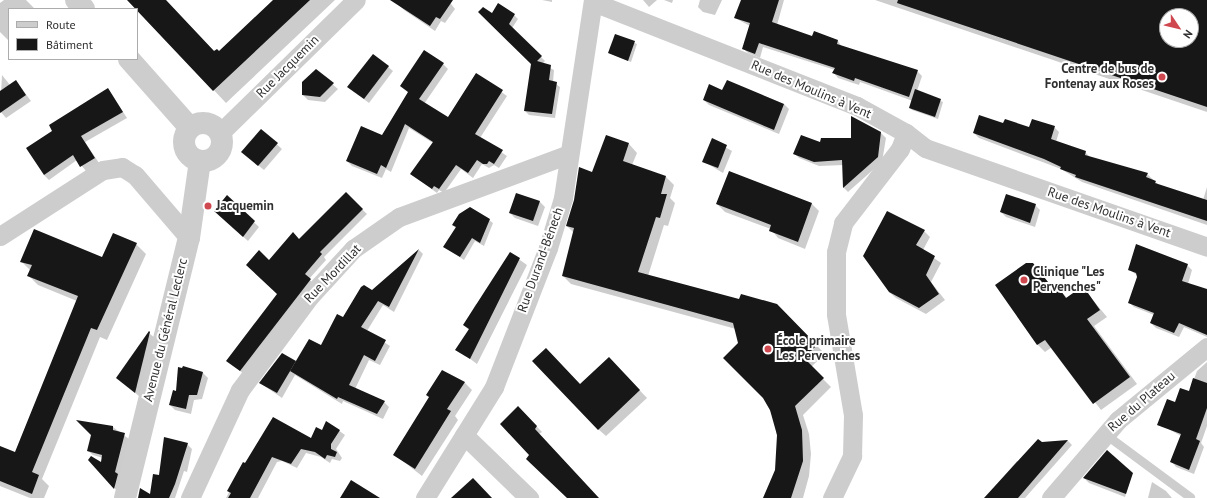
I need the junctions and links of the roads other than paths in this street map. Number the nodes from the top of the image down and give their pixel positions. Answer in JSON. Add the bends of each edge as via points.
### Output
{"nodes":[{"id":1,"x":76,"y":0,"type":"edge"},
{"id":2,"x":356,"y":0,"type":"edge"},
{"id":3,"x":593,"y":1,"type":"edge"},
{"id":4,"x":83,"y":8,"type":"edge"},
{"id":5,"x":130,"y":60,"type":"edge"},
{"id":6,"x":190,"y":128,"type":"junction"},
{"id":7,"x":220,"y":133,"type":"junction"},
{"id":8,"x":906,"y":133,"type":"junction"},
{"id":9,"x":569,"y":154,"type":"junction"},
{"id":10,"x":200,"y":161,"type":"junction"},
{"id":11,"x":1,"y":232,"type":"edge"},
{"id":12,"x":189,"y":238,"type":"junction"},
{"id":13,"x":1207,"y":247,"type":"edge"},
{"id":14,"x":1207,"y":347,"type":"edge"},
{"id":15,"x":1105,"y":434,"type":"junction"},
{"id":16,"x":464,"y":436,"type":"junction"},
{"id":17,"x":1190,"y":497,"type":"edge"},
{"id":18,"x":125,"y":498,"type":"edge"},
{"id":19,"x":190,"y":498,"type":"edge"},
{"id":20,"x":425,"y":498,"type":"edge"},
{"id":21,"x":529,"y":498,"type":"edge"},
{"id":22,"x":832,"y":498,"type":"edge"},
{"id":23,"x":1051,"y":498,"type":"edge"}],
"edges":[{"from":1,"to":4,"type":"street"},
{"from":2,"to":7,"type":"street","name":"Rue Jacquemin"},
{"from":3,"to":8,"type":"street","name":"Rue des Moulins à Vent","via":[[857,106]]},
{"from":3,"to":9,"type":"street","name":"Rue Durand-Bénech"},
{"from":5,"to":6,"type":"street"},
{"from":6,"to":7,"type":"street","via":[[206,124]]},
{"from":6,"to":10,"type":"street","via":[[186,134],[185,148],[194,159]]},
{"from":7,"to":10,"type":"street","via":[[222,140],[218,153],[207,161]]},
{"from":8,"to":13,"type":"street","name":"Rue des Moulins à Vent","via":[[926,148]]},
{"from":8,"to":22,"type":"street","via":[[900,149],[843,223],[836,252],[836,314],[853,415],[852,456]]},
{"from":9,"to":16,"type":"street","name":"Rue Durand-Bénech","via":[[563,198],[548,248],[494,386]]},
{"from":9,"to":19,"type":"street","name":"Rue Mordillat","via":[[398,217],[353,249],[310,296],[240,390]]},
{"from":10,"to":12,"type":"street","name":"Avenue du Général Leclerc"},
{"from":11,"to":12,"type":"street","via":[[103,170],[122,167],[135,176]]},
{"from":12,"to":18,"type":"street","name":"Avenue du Général Leclerc"},
{"from":14,"to":15,"type":"street","name":"Rue du Plateau","via":[[1118,420]]},
{"from":15,"to":17,"type":"lane"},
{"from":15,"to":23,"type":"street","name":"Rue du Plateau"},
{"from":16,"to":20,"type":"street","name":"Rue Durand-Bénech"},
{"from":16,"to":21,"type":"street"}]}
